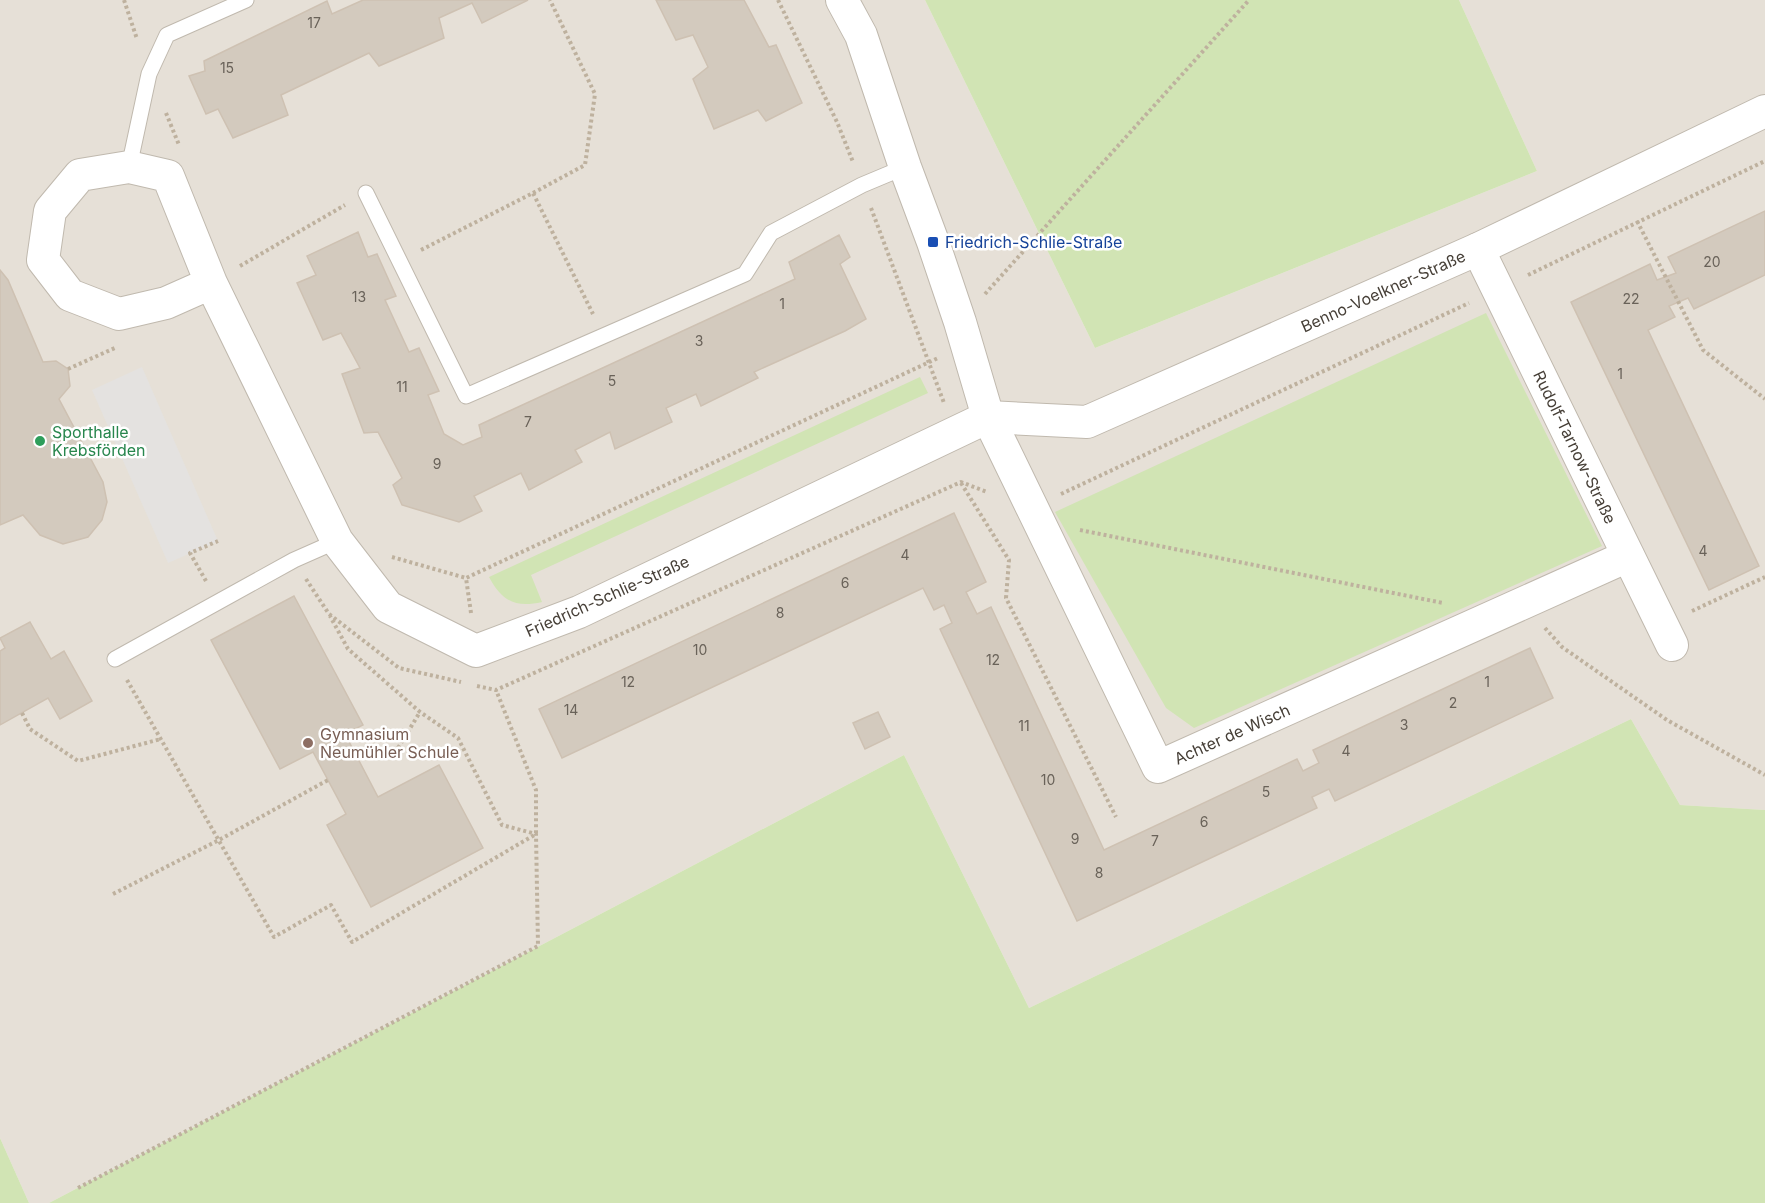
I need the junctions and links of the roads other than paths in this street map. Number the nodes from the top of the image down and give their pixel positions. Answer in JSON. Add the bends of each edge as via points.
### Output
{"nodes":[{"id":1,"x":246,"y":0,"type":"edge"},
{"id":2,"x":842,"y":0,"type":"edge"},
{"id":3,"x":1765,"y":111,"type":"edge"},
{"id":4,"x":129,"y":167,"type":"junction"},
{"id":5,"x":905,"y":167,"type":"junction"},
{"id":6,"x":366,"y":193,"type":"road end"},
{"id":7,"x":1478,"y":249,"type":"junction"},
{"id":8,"x":211,"y":283,"type":"junction"},
{"id":9,"x":987,"y":417,"type":"junction"},
{"id":10,"x":338,"y":541,"type":"junction"},
{"id":11,"x":1628,"y":556,"type":"junction"},
{"id":12,"x":1667,"y":635,"type":"road end"},
{"id":13,"x":115,"y":659,"type":"road end"}],
"edges":[{"from":1,"to":4,"type":"lane","via":[[166,35],[149,74]]},
{"from":2,"to":5,"type":"street","via":[[861,35]]},
{"from":3,"to":7,"type":"street","name":"Benno-Voelkner-Straße"},
{"from":4,"to":8,"type":"street","via":[[168,177]]},
{"from":4,"to":8,"type":"street","via":[[80,176],[50,211],[43,260],[70,295],[119,314],[166,303]]},
{"from":5,"to":6,"type":"lane","via":[[771,233],[745,274],[466,396]]},
{"from":5,"to":9,"type":"street","via":[[933,242]]},
{"from":7,"to":9,"type":"street","name":"Benno-Voelkner-Straße","via":[[1086,422]]},
{"from":7,"to":11,"type":"street","name":"Rudolf-Tarnow-Straße"},
{"from":8,"to":10,"type":"street"},
{"from":9,"to":10,"type":"street","name":"Friedrich-Schlie-Straße","via":[[579,612],[476,651],[388,608]]},
{"from":9,"to":11,"type":"street","name":"Achter de Wisch","via":[[1158,767]]},
{"from":10,"to":13,"type":"lane","via":[[294,560]]},
{"from":11,"to":12,"type":"street","name":"Rudolf-Tarnow-Straße"}]}
